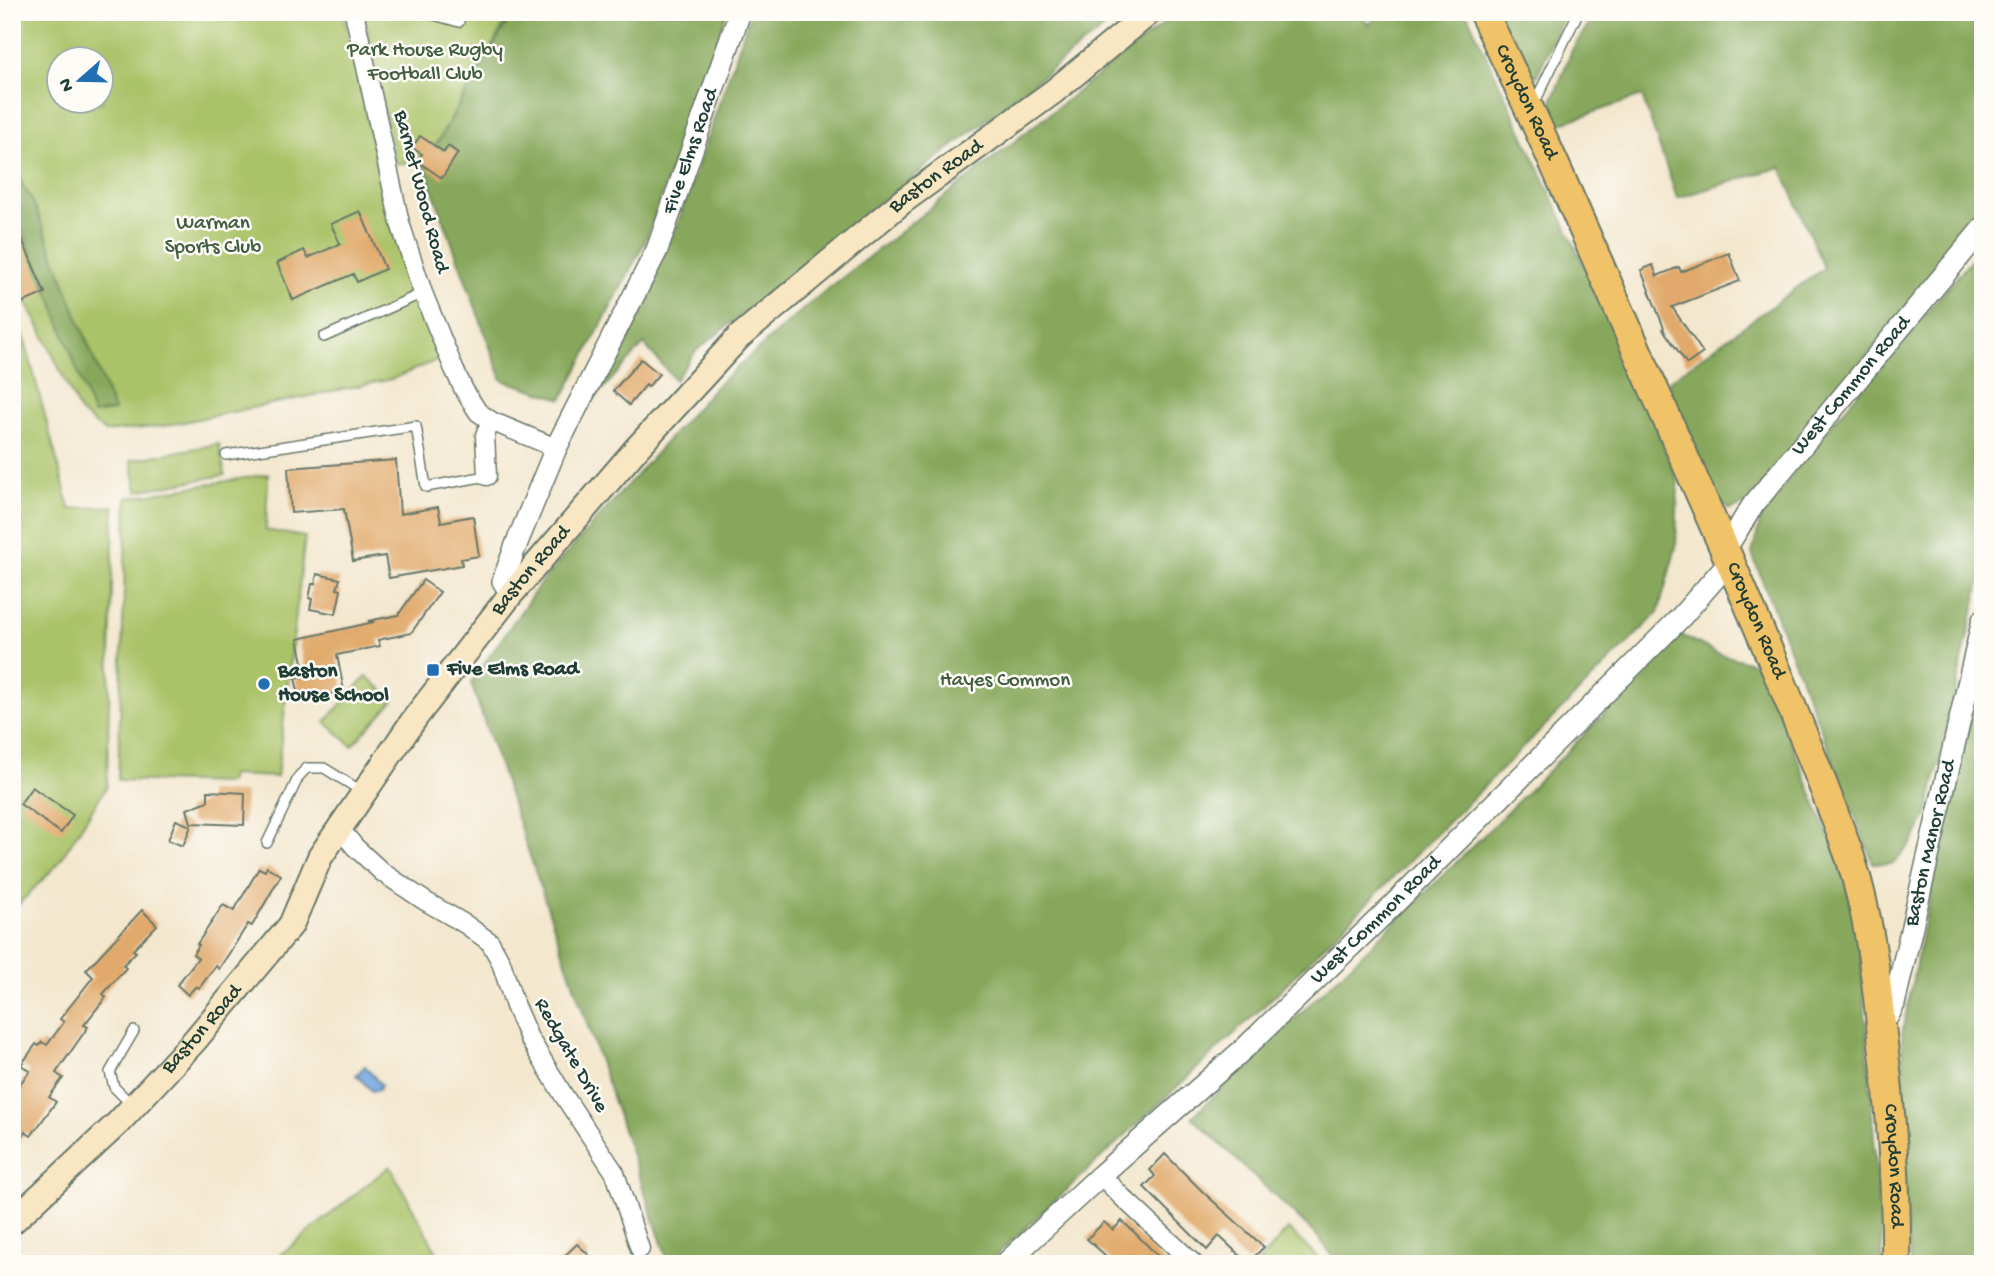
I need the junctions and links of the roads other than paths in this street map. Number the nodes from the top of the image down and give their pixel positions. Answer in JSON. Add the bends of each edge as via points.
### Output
{"nodes":[{"id":1,"x":354,"y":12,"type":"edge"},
{"id":2,"x":423,"y":12,"type":"edge"},
{"id":3,"x":740,"y":12,"type":"edge"},
{"id":4,"x":1150,"y":12,"type":"edge"},
{"id":5,"x":1483,"y":12,"type":"edge"},
{"id":6,"x":1580,"y":12,"type":"edge"},
{"id":7,"x":459,"y":22,"type":"dead end"},
{"id":8,"x":1530,"y":108,"type":"junction"},
{"id":9,"x":1983,"y":228,"type":"edge"},
{"id":10,"x":423,"y":293,"type":"junction"},
{"id":11,"x":324,"y":337,"type":"dead end"},
{"id":12,"x":491,"y":421,"type":"junction"},
{"id":13,"x":556,"y":448,"type":"junction"},
{"id":14,"x":226,"y":455,"type":"dead end"},
{"id":15,"x":487,"y":476,"type":"joint"},
{"id":16,"x":1727,"y":554,"type":"junction"},
{"id":17,"x":511,"y":594,"type":"junction"},
{"id":18,"x":1983,"y":620,"type":"edge"},
{"id":19,"x":365,"y":793,"type":"junction"},
{"id":20,"x":339,"y":828,"type":"junction"},
{"id":21,"x":267,"y":843,"type":"dead end"},
{"id":22,"x":1881,"y":1019,"type":"junction"},
{"id":23,"x":134,"y":1031,"type":"dead end"},
{"id":24,"x":133,"y":1107,"type":"junction"},
{"id":25,"x":1101,"y":1175,"type":"junction"},
{"id":26,"x":12,"y":1222,"type":"edge"},
{"id":27,"x":640,"y":1249,"type":"dead end"},
{"id":28,"x":1005,"y":1264,"type":"edge"},
{"id":29,"x":1194,"y":1264,"type":"edge"},
{"id":30,"x":1896,"y":1264,"type":"edge"}],
"edges":[{"from":1,"to":10,"type":"street","name":"Barnet Wood Road","via":[[400,223]]},
{"from":2,"to":7,"type":"lane"},
{"from":3,"to":13,"type":"street","name":"Five Elms Road","via":[[657,250]]},
{"from":4,"to":17,"type":"main road","name":"Baston Road","via":[[1053,92],[903,201],[739,337]]},
{"from":5,"to":8,"type":"highway","name":"Croydon Road"},
{"from":6,"to":8,"type":"lane"},
{"from":8,"to":16,"type":"highway","name":"Croydon Road"},
{"from":9,"to":16,"type":"street","name":"West Common Road","via":[[1753,505]]},
{"from":10,"to":11,"type":"lane"},
{"from":10,"to":12,"type":"street","name":"Barnet Wood Road","via":[[464,390],[478,412]]},
{"from":12,"to":13,"type":"street","name":"Barnet Wood Road"},
{"from":12,"to":15,"type":"street","via":[[485,435]]},
{"from":13,"to":17,"type":"street","name":"Five Elms Road","via":[[503,581]]},
{"from":14,"to":15,"type":"lane","via":[[415,426],[426,487]]},
{"from":16,"to":22,"type":"highway","name":"Croydon Road","via":[[1850,857],[1869,929]]},
{"from":16,"to":25,"type":"street","name":"West Common Road","via":[[1672,627],[1388,910],[1246,1047]]},
{"from":17,"to":19,"type":"main road","name":"Baston Road","via":[[415,718]]},
{"from":18,"to":22,"type":"street","name":"Baston Manor Road","via":[[1895,1004]]},
{"from":19,"to":20,"type":"main road","name":"Baston Road"},
{"from":19,"to":21,"type":"lane","via":[[324,768],[307,768]]},
{"from":20,"to":24,"type":"main road","name":"Baston Road","via":[[320,857],[290,925]]},
{"from":20,"to":27,"type":"street","name":"Redgate Drive","via":[[382,872],[490,942],[529,1038],[615,1173]]},
{"from":22,"to":30,"type":"highway","name":"Croydon Road"},
{"from":23,"to":24,"type":"lane","via":[[110,1072],[114,1087]]},
{"from":24,"to":26,"type":"main road","name":"Baston Road"},
{"from":25,"to":28,"type":"street","name":"West Common Road"},
{"from":25,"to":29,"type":"street"}]}
